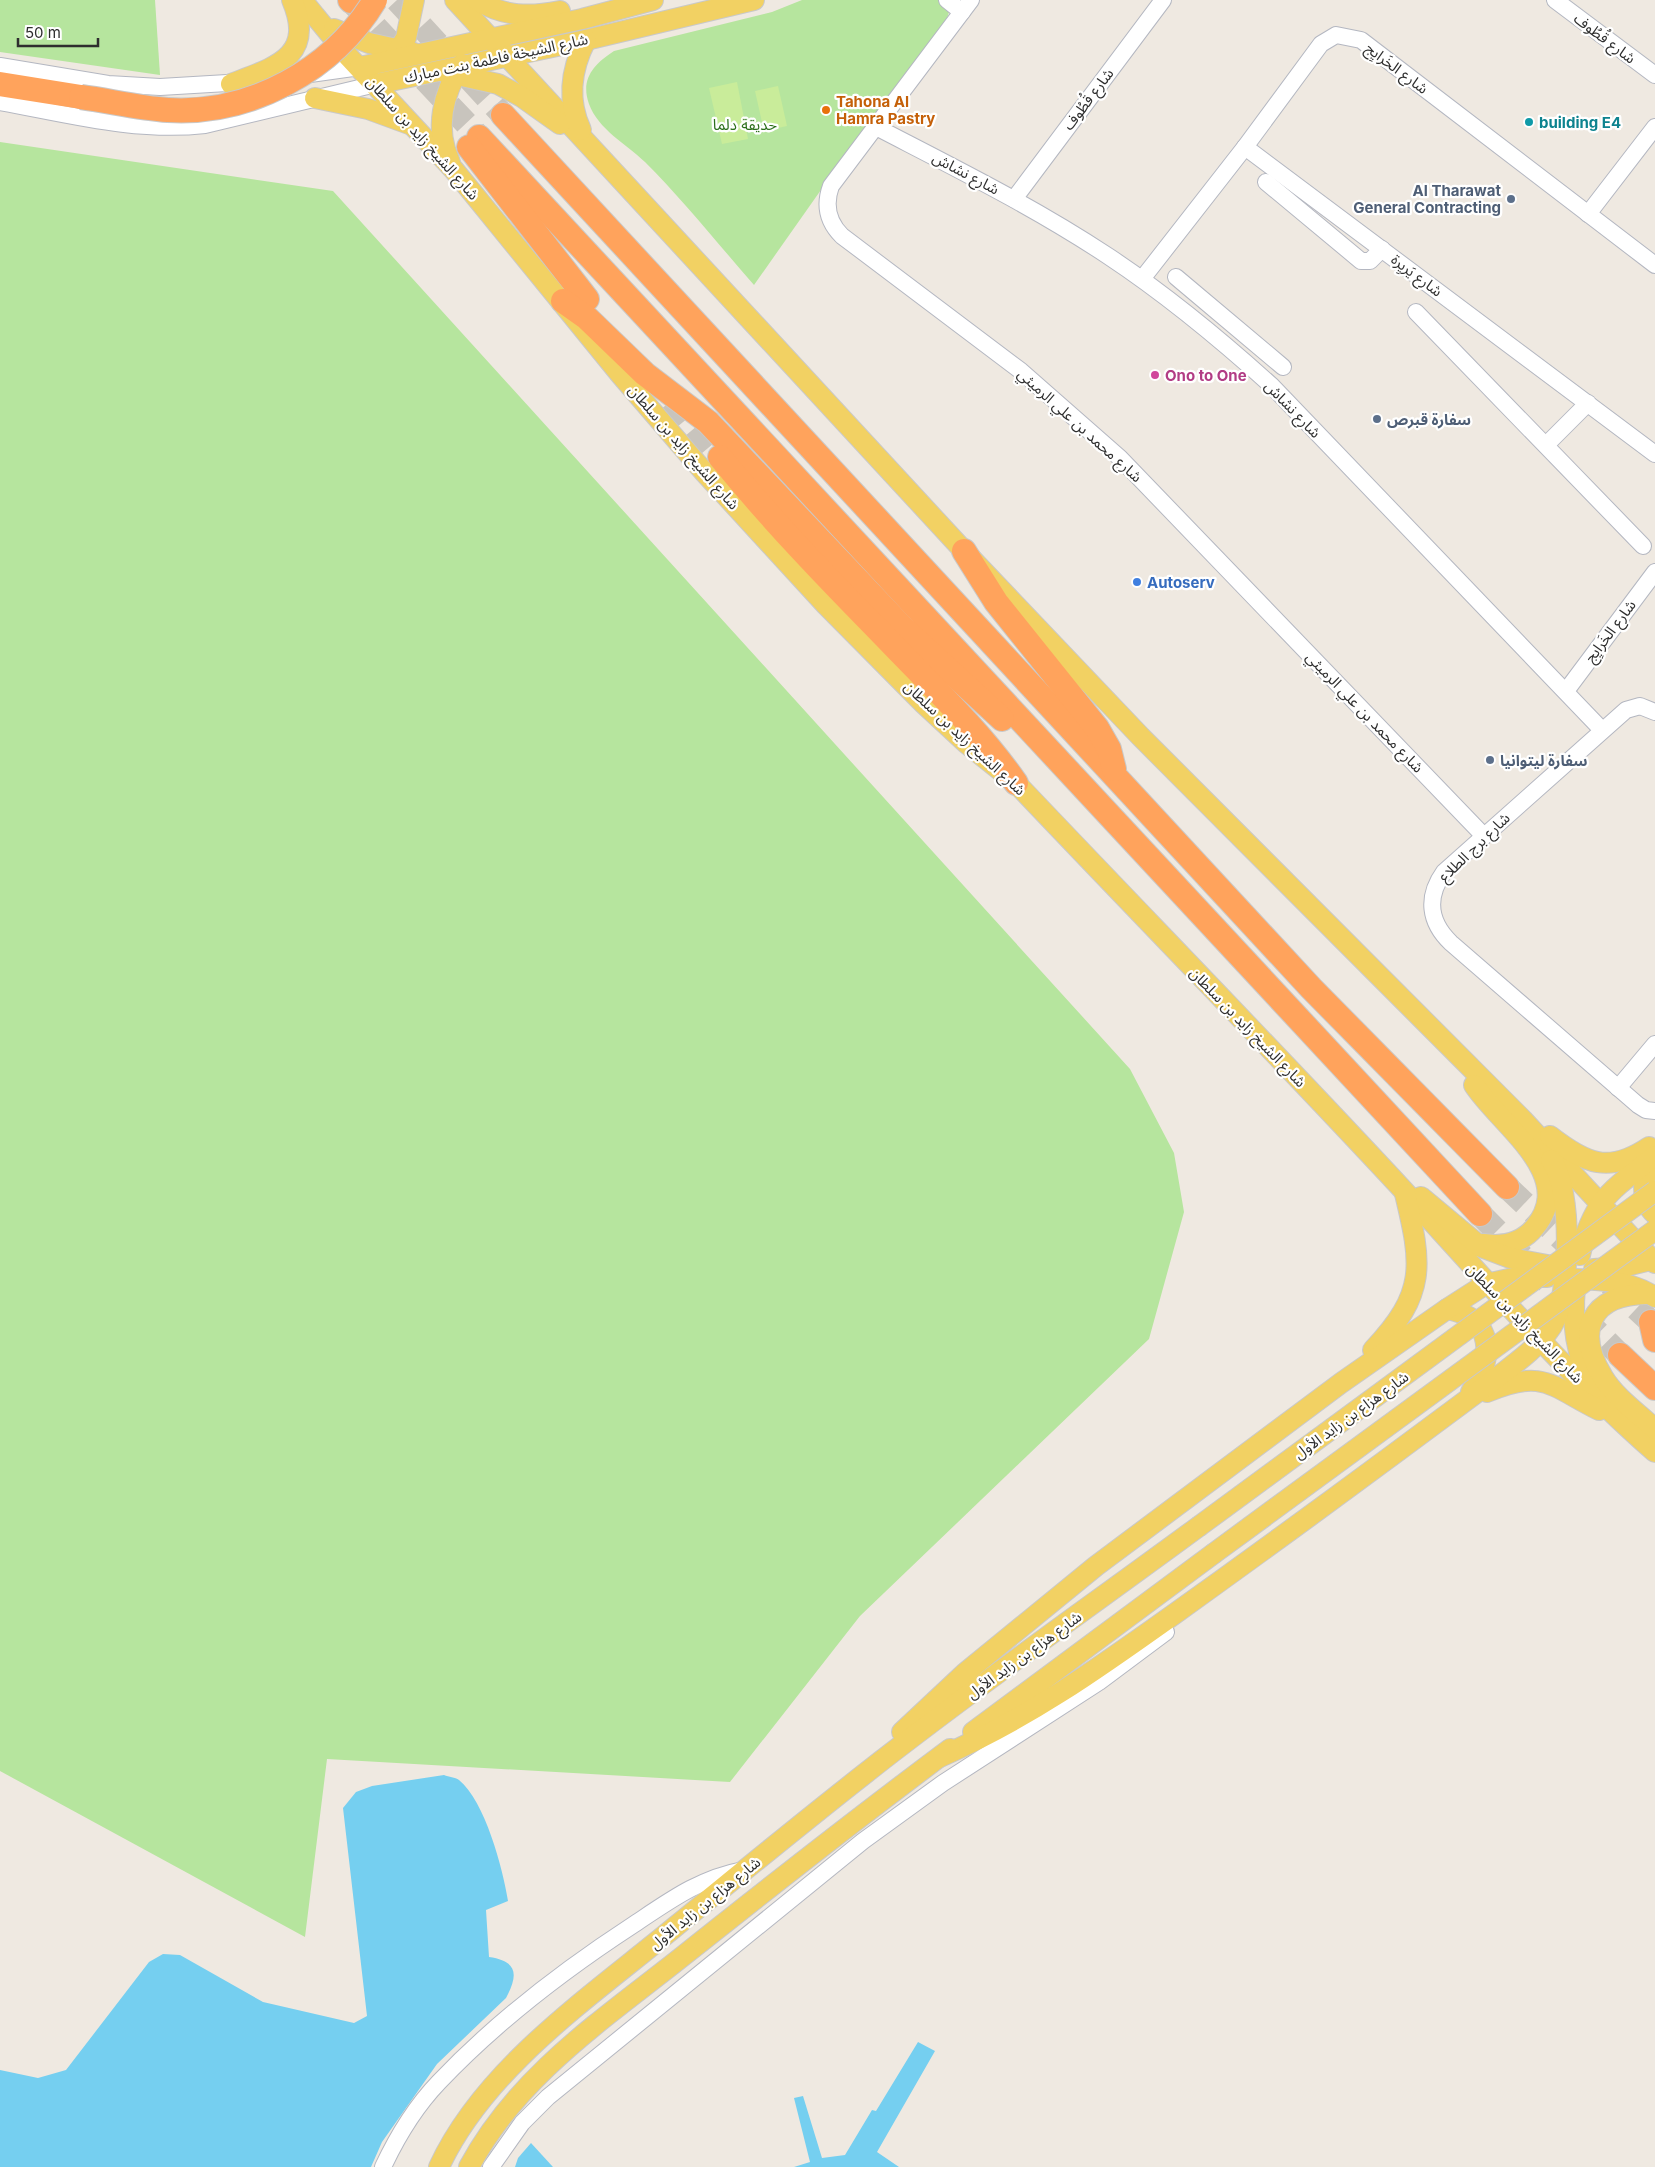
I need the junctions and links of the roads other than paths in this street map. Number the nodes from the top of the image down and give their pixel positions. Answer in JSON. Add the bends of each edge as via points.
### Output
{"nodes":[{"id":1,"x":292,"y":0,"type":"edge"},
{"id":2,"x":302,"y":0,"type":"edge"},
{"id":3,"x":375,"y":0,"type":"edge"},
{"id":4,"x":414,"y":0,"type":"edge"},
{"id":5,"x":455,"y":0,"type":"edge"},
{"id":6,"x":477,"y":0,"type":"edge"},
{"id":7,"x":626,"y":0,"type":"edge"},
{"id":8,"x":647,"y":0,"type":"edge"},
{"id":9,"x":652,"y":0,"type":"edge"},
{"id":10,"x":754,"y":0,"type":"edge"},
{"id":11,"x":947,"y":0,"type":"edge"},
{"id":12,"x":1162,"y":0,"type":"edge"},
{"id":13,"x":1555,"y":0,"type":"edge"},
{"id":14,"x":966,"y":6,"type":"edge"},
{"id":15,"x":322,"y":24,"type":"junction"},
{"id":16,"x":491,"y":39,"type":"junction"},
{"id":17,"x":586,"y":40,"type":"junction"},
{"id":18,"x":422,"y":54,"type":"junction"},
{"id":19,"x":396,"y":55,"type":"junction"},
{"id":20,"x":509,"y":56,"type":"junction"},
{"id":21,"x":0,"y":66,"type":"edge"},
{"id":22,"x":354,"y":68,"type":"junction"},
{"id":23,"x":451,"y":70,"type":"junction"},
{"id":24,"x":1655,"y":75,"type":"edge"},
{"id":25,"x":0,"y":84,"type":"edge"},
{"id":26,"x":231,"y":84,"type":"junction"},
{"id":27,"x":376,"y":84,"type":"junction"},
{"id":28,"x":315,"y":98,"type":"junction"},
{"id":29,"x":0,"y":102,"type":"edge"},
{"id":30,"x":503,"y":115,"type":"tunnel mouth"},
{"id":31,"x":414,"y":127,"type":"junction"},
{"id":32,"x":876,"y":127,"type":"junction"},
{"id":33,"x":1655,"y":127,"type":"edge"},
{"id":34,"x":583,"y":137,"type":"junction"},
{"id":35,"x":1245,"y":147,"type":"junction"},
{"id":36,"x":454,"y":170,"type":"junction"},
{"id":37,"x":1266,"y":182,"type":"dead end"},
{"id":38,"x":1312,"y":197,"type":"junction"},
{"id":39,"x":1014,"y":199,"type":"junction"},
{"id":40,"x":1298,"y":208,"type":"junction"},
{"id":41,"x":1588,"y":214,"type":"junction"},
{"id":42,"x":1382,"y":249,"type":"junction"},
{"id":43,"x":1655,"y":264,"type":"edge"},
{"id":44,"x":1176,"y":277,"type":"dead end"},
{"id":45,"x":1142,"y":279,"type":"junction"},
{"id":46,"x":587,"y":299,"type":"dead end"},
{"id":47,"x":563,"y":302,"type":"junction"},
{"id":48,"x":1416,"y":312,"type":"dead end"},
{"id":49,"x":1228,"y":320,"type":"junction"},
{"id":50,"x":1215,"y":335,"type":"junction"},
{"id":51,"x":1283,"y":367,"type":"dead end"},
{"id":52,"x":1588,"y":403,"type":"junction"},
{"id":53,"x":1546,"y":445,"type":"junction"},
{"id":54,"x":1655,"y":454,"type":"edge"},
{"id":55,"x":720,"y":458,"type":"tunnel mouth"},
{"id":56,"x":1643,"y":546,"type":"dead end"},
{"id":57,"x":964,"y":551,"type":"junction"},
{"id":58,"x":1655,"y":572,"type":"edge"},
{"id":59,"x":1566,"y":691,"type":"junction"},
{"id":60,"x":1655,"y":712,"type":"edge"},
{"id":61,"x":1602,"y":730,"type":"junction"},
{"id":62,"x":1037,"y":738,"type":"junction"},
{"id":63,"x":1115,"y":776,"type":"junction"},
{"id":64,"x":1016,"y":784,"type":"junction"},
{"id":65,"x":1484,"y":836,"type":"junction"},
{"id":66,"x":1655,"y":1044,"type":"edge"},
{"id":67,"x":1461,"y":1058,"type":"junction"},
{"id":68,"x":1618,"y":1088,"type":"junction"},
{"id":69,"x":1655,"y":1111,"type":"edge"},
{"id":70,"x":1523,"y":1120,"type":"junction"},
{"id":71,"x":1654,"y":1152,"type":"edge"},
{"id":72,"x":1507,"y":1187,"type":"tunnel mouth"},
{"id":73,"x":1655,"y":1191,"type":"edge"},
{"id":74,"x":1404,"y":1192,"type":"junction"},
{"id":75,"x":1599,"y":1202,"type":"junction"},
{"id":76,"x":1480,"y":1214,"type":"tunnel mouth"},
{"id":77,"x":1655,"y":1214,"type":"edge"},
{"id":78,"x":1655,"y":1230,"type":"edge"},
{"id":79,"x":1472,"y":1241,"type":"junction"},
{"id":80,"x":1654,"y":1261,"type":"edge"},
{"id":81,"x":1571,"y":1274,"type":"junction"},
{"id":82,"x":1486,"y":1284,"type":"junction"},
{"id":83,"x":1653,"y":1295,"type":"edge"},
{"id":84,"x":1446,"y":1309,"type":"junction"},
{"id":85,"x":1540,"y":1341,"type":"junction"},
{"id":86,"x":1655,"y":1370,"type":"edge"},
{"id":87,"x":1341,"y":1383,"type":"junction"},
{"id":88,"x":1655,"y":1388,"type":"edge"},
{"id":89,"x":1465,"y":1402,"type":"junction"},
{"id":90,"x":1618,"y":1419,"type":"junction"},
{"id":91,"x":1655,"y":1429,"type":"edge"},
{"id":92,"x":1655,"y":1452,"type":"edge"},
{"id":93,"x":1261,"y":1552,"type":"junction"},
{"id":94,"x":940,"y":1757,"type":"junction"},
{"id":95,"x":868,"y":1771,"type":"junction"},
{"id":96,"x":746,"y":1869,"type":"junction"},
{"id":97,"x":383,"y":2167,"type":"edge"},
{"id":98,"x":439,"y":2167,"type":"edge"},
{"id":99,"x":469,"y":2167,"type":"edge"},
{"id":100,"x":491,"y":2167,"type":"edge"}],
"edges":[{"from":1,"to":26,"type":"main road","via":[[300,21],[295,50],[275,66]]},
{"from":2,"to":15,"type":"main road","name":"شارع الشيخ زايد بن سلطان"},
{"from":3,"to":25,"type":"highway","bridge":true,"via":[[355,29],[331,54],[302,75],[253,98],[219,106],[176,110]]},
{"from":4,"to":19,"type":"main road","via":[[410,26]]},
{"from":5,"to":16,"type":"main road"},
{"from":6,"to":7,"type":"main road","via":[[505,13],[526,16]]},
{"from":8,"to":9,"type":"main road"},
{"from":9,"to":16,"type":"main road","name":"شارع الشيخة فاطمة بنت مبارك"},
{"from":10,"to":17,"type":"main road","name":"شارع الشيخة فاطمة بنت مبارك"},
{"from":11,"to":14,"type":"street","name":"شارع محمد بن علي الرميثي"},
{"from":12,"to":39,"type":"street","name":"شارع قُطُوف"},
{"from":13,"to":24,"type":"street","name":"شارع قُطُوف"},
{"from":14,"to":32,"type":"street","name":"شارع محمد بن علي الرميثي"},
{"from":15,"to":19,"type":"main road"},
{"from":15,"to":22,"type":"main road","name":"شارع الشيخ زايد بن سلطان"},
{"from":16,"to":18,"type":"main road","name":"شارع الشيخة فاطمة بنت مبارك"},
{"from":16,"to":20,"type":"main road"},
{"from":16,"to":23,"type":"main road","via":[[480,44]]},
{"from":17,"to":20,"type":"main road","name":"شارع الشيخة فاطمة بنت مبارك"},
{"from":17,"to":34,"type":"main road","via":[[576,64],[572,92],[573,108]]},
{"from":18,"to":19,"type":"main road","name":"شارع الشيخة فاطمة بنت مبارك"},
{"from":18,"to":23,"type":"main road"},
{"from":19,"to":22,"type":"main road","name":"شارع الشيخة فاطمة بنت مبارك"},
{"from":19,"to":23,"type":"main road"},
{"from":19,"to":27,"type":"main road"},
{"from":20,"to":23,"type":"main road","name":"شارع الشيخة فاطمة بنت مبارك"},
{"from":20,"to":34,"type":"main road"},
{"from":21,"to":26,"type":"street","name":"شارع الشيخة فاطمة بنت مبارك","via":[[108,84]]},
{"from":22,"to":26,"type":"street","name":"شارع الشيخة فاطمة بنت مبارك"},
{"from":22,"to":27,"type":"main road","name":"شارع الشيخ زايد بن سلطان"},
{"from":23,"to":27,"type":"main road","name":"شارع الشيخة فاطمة بنت مبارك"},
{"from":23,"to":34,"type":"main road","via":[[511,90]]},
{"from":23,"to":36,"type":"main road","via":[[441,121],[444,146]]},
{"from":27,"to":28,"type":"street","name":"شارع الشيخة فاطمة بنت مبارك"},
{"from":27,"to":31,"type":"main road","name":"شارع الشيخ زايد بن سلطان"},
{"from":28,"to":29,"type":"street","name":"شارع الشيخة فاطمة بنت مبارك","via":[[205,125],[171,128]]},
{"from":28,"to":31,"type":"main road","via":[[368,110]]},
{"from":30,"to":63,"type":"highway"},
{"from":31,"to":36,"type":"main road","name":"شارع الشيخ زايد بن سلطان"},
{"from":32,"to":39,"type":"street","name":"شارع نشاش"},
{"from":32,"to":65,"type":"street","name":"شارع محمد بن علي الرميثي","via":[[828,193],[827,209],[836,230],[1021,371],[1120,458]]},
{"from":33,"to":41,"type":"street"},
{"from":34,"to":57,"type":"main road"},
{"from":35,"to":38,"type":"street","name":"شارع يَريِرة"},
{"from":35,"to":41,"type":"street","name":"شارع الخَرايِج","via":[[1321,44],[1336,35],[1361,40]]},
{"from":35,"to":45,"type":"street","name":"شارع الخَرايِج"},
{"from":36,"to":47,"type":"main road","name":"شارع الشيخ زايد بن سلطان"},
{"from":37,"to":40,"type":"street"},
{"from":38,"to":40,"type":"street"},
{"from":38,"to":42,"type":"street","name":"شارع يَريِرة"},
{"from":39,"to":45,"type":"street","name":"شارع نشاش"},
{"from":40,"to":42,"type":"street","via":[[1361,261],[1370,262]]},
{"from":41,"to":43,"type":"street","name":"شارع الخَرايِج"},
{"from":42,"to":52,"type":"street","name":"شارع يَريِرة"},
{"from":44,"to":49,"type":"street"},
{"from":45,"to":50,"type":"street","name":"شارع نشاش"},
{"from":46,"to":62,"type":"highway","via":[[474,142]]},
{"from":47,"to":62,"type":"highway","via":[[587,318],[645,374],[708,422],[863,587],[981,702],[1007,723]]},
{"from":47,"to":64,"type":"main road","name":"شارع الشيخ زايد بن سلطان","via":[[662,424],[787,564],[944,724]]},
{"from":48,"to":53,"type":"street","name":"شارع يَريِرة"},
{"from":49,"to":50,"type":"street"},
{"from":49,"to":51,"type":"street"},
{"from":50,"to":59,"type":"street","name":"شارع نشاش","via":[[1272,386]]},
{"from":52,"to":53,"type":"street"},
{"from":52,"to":54,"type":"street","name":"شارع يَريِرة"},
{"from":53,"to":56,"type":"street","name":"شارع يَريِرة"},
{"from":55,"to":64,"type":"highway","via":[[761,507],[972,727]]},
{"from":57,"to":63,"type":"highway","via":[[996,602],[1097,728],[1109,749]]},
{"from":57,"to":67,"type":"main road","via":[[1147,744]]},
{"from":58,"to":59,"type":"street","name":"شارع الخَرايِج"},
{"from":59,"to":61,"type":"street","name":"شارع نشاش"},
{"from":60,"to":61,"type":"street","name":"شارع برج الطلاع","via":[[1647,707],[1633,707]]},
{"from":61,"to":65,"type":"street","name":"شارع برج الطلاع"},
{"from":62,"to":76,"type":"highway"},
{"from":63,"to":72,"type":"highway","via":[[1311,988]]},
{"from":64,"to":74,"type":"main road","name":"شارع الشيخ زايد بن سلطان"},
{"from":65,"to":68,"type":"street","name":"شارع برج الطلاع","via":[[1435,884],[1432,896],[1435,922],[1441,934]]},
{"from":66,"to":68,"type":"street"},
{"from":67,"to":70,"type":"main road"},
{"from":67,"to":79,"type":"main road","via":[[1480,1094],[1540,1164],[1548,1188],[1541,1219],[1521,1239],[1495,1246]]},
{"from":68,"to":69,"type":"street","name":"شارع برج الطلاع","via":[[1638,1105]]},
{"from":70,"to":71,"type":"main road","via":[[1574,1154],[1596,1162],[1613,1163]]},
{"from":70,"to":75,"type":"main road"},
{"from":70,"to":81,"type":"main road","via":[[1534,1140],[1554,1164],[1561,1180]]},
{"from":71,"to":75,"type":"main road"},
{"from":71,"to":77,"type":"main road","via":[[1645,1171],[1643,1185],[1645,1199]]},
{"from":73,"to":95,"type":"main road","name":"شارع هزاع بن زايد الأول","bridge":true},
{"from":74,"to":79,"type":"main road","via":[[1430,1203]]},
{"from":74,"to":82,"type":"main road","name":"شارع الشيخ زايد بن سلطان"},
{"from":74,"to":87,"type":"main road","via":[[1418,1251],[1412,1296],[1396,1325]]},
{"from":75,"to":80,"type":"main road"},
{"from":75,"to":81,"type":"main road"},
{"from":78,"to":94,"type":"main road","name":"شارع هزاع بن زايد الأول","bridge":true},
{"from":79,"to":81,"type":"main road","via":[[1510,1258]]},
{"from":80,"to":81,"type":"main road"},
{"from":81,"to":82,"type":"main road"},
{"from":81,"to":83,"type":"main road","via":[[1638,1287]]},
{"from":81,"to":85,"type":"main road","via":[[1559,1312]]},
{"from":81,"to":90,"type":"main road","via":[[1574,1339],[1579,1356],[1595,1389]]},
{"from":82,"to":84,"type":"main road"},
{"from":82,"to":85,"type":"main road","name":"شارع الشيخ زايد بن سلطان"},
{"from":83,"to":91,"type":"main road","via":[[1608,1300],[1599,1307],[1590,1332],[1592,1349],[1603,1377]]},
{"from":84,"to":87,"type":"main road"},
{"from":84,"to":89,"type":"main road","via":[[1470,1318],[1481,1331],[1487,1347],[1483,1372]]},
{"from":85,"to":89,"type":"main road"},
{"from":85,"to":90,"type":"main road","name":"شارع الشيخ زايد بن سلطان"},
{"from":86,"to":88,"type":"highway","via":[[1642,1360],[1620,1355]]},
{"from":87,"to":95,"type":"main road","via":[[1096,1566],[1026,1623],[930,1705]]},
{"from":89,"to":90,"type":"main road","via":[[1505,1384],[1538,1380]]},
{"from":89,"to":93,"type":"main road"},
{"from":90,"to":92,"type":"main road","name":"شارع الشيخ زايد بن سلطان"},
{"from":93,"to":94,"type":"main road","via":[[1046,1703]]},
{"from":93,"to":100,"type":"street","via":[[1211,1598],[1099,1682],[943,1783],[825,1872],[548,2097],[522,2123]]},
{"from":94,"to":99,"type":"main road","name":"شارع هزاع بن زايد الأول","via":[[848,1825],[548,2064],[516,2097]]},
{"from":95,"to":96,"type":"main road","name":"شارع هزاع بن زايد الأول"},
{"from":96,"to":97,"type":"street","via":[[717,1876],[678,1894],[598,1948],[534,1997],[438,2082],[402,2131]]},
{"from":96,"to":98,"type":"main road","name":"شارع هزاع بن زايد الأول","via":[[505,2070],[464,2123]]}]}
